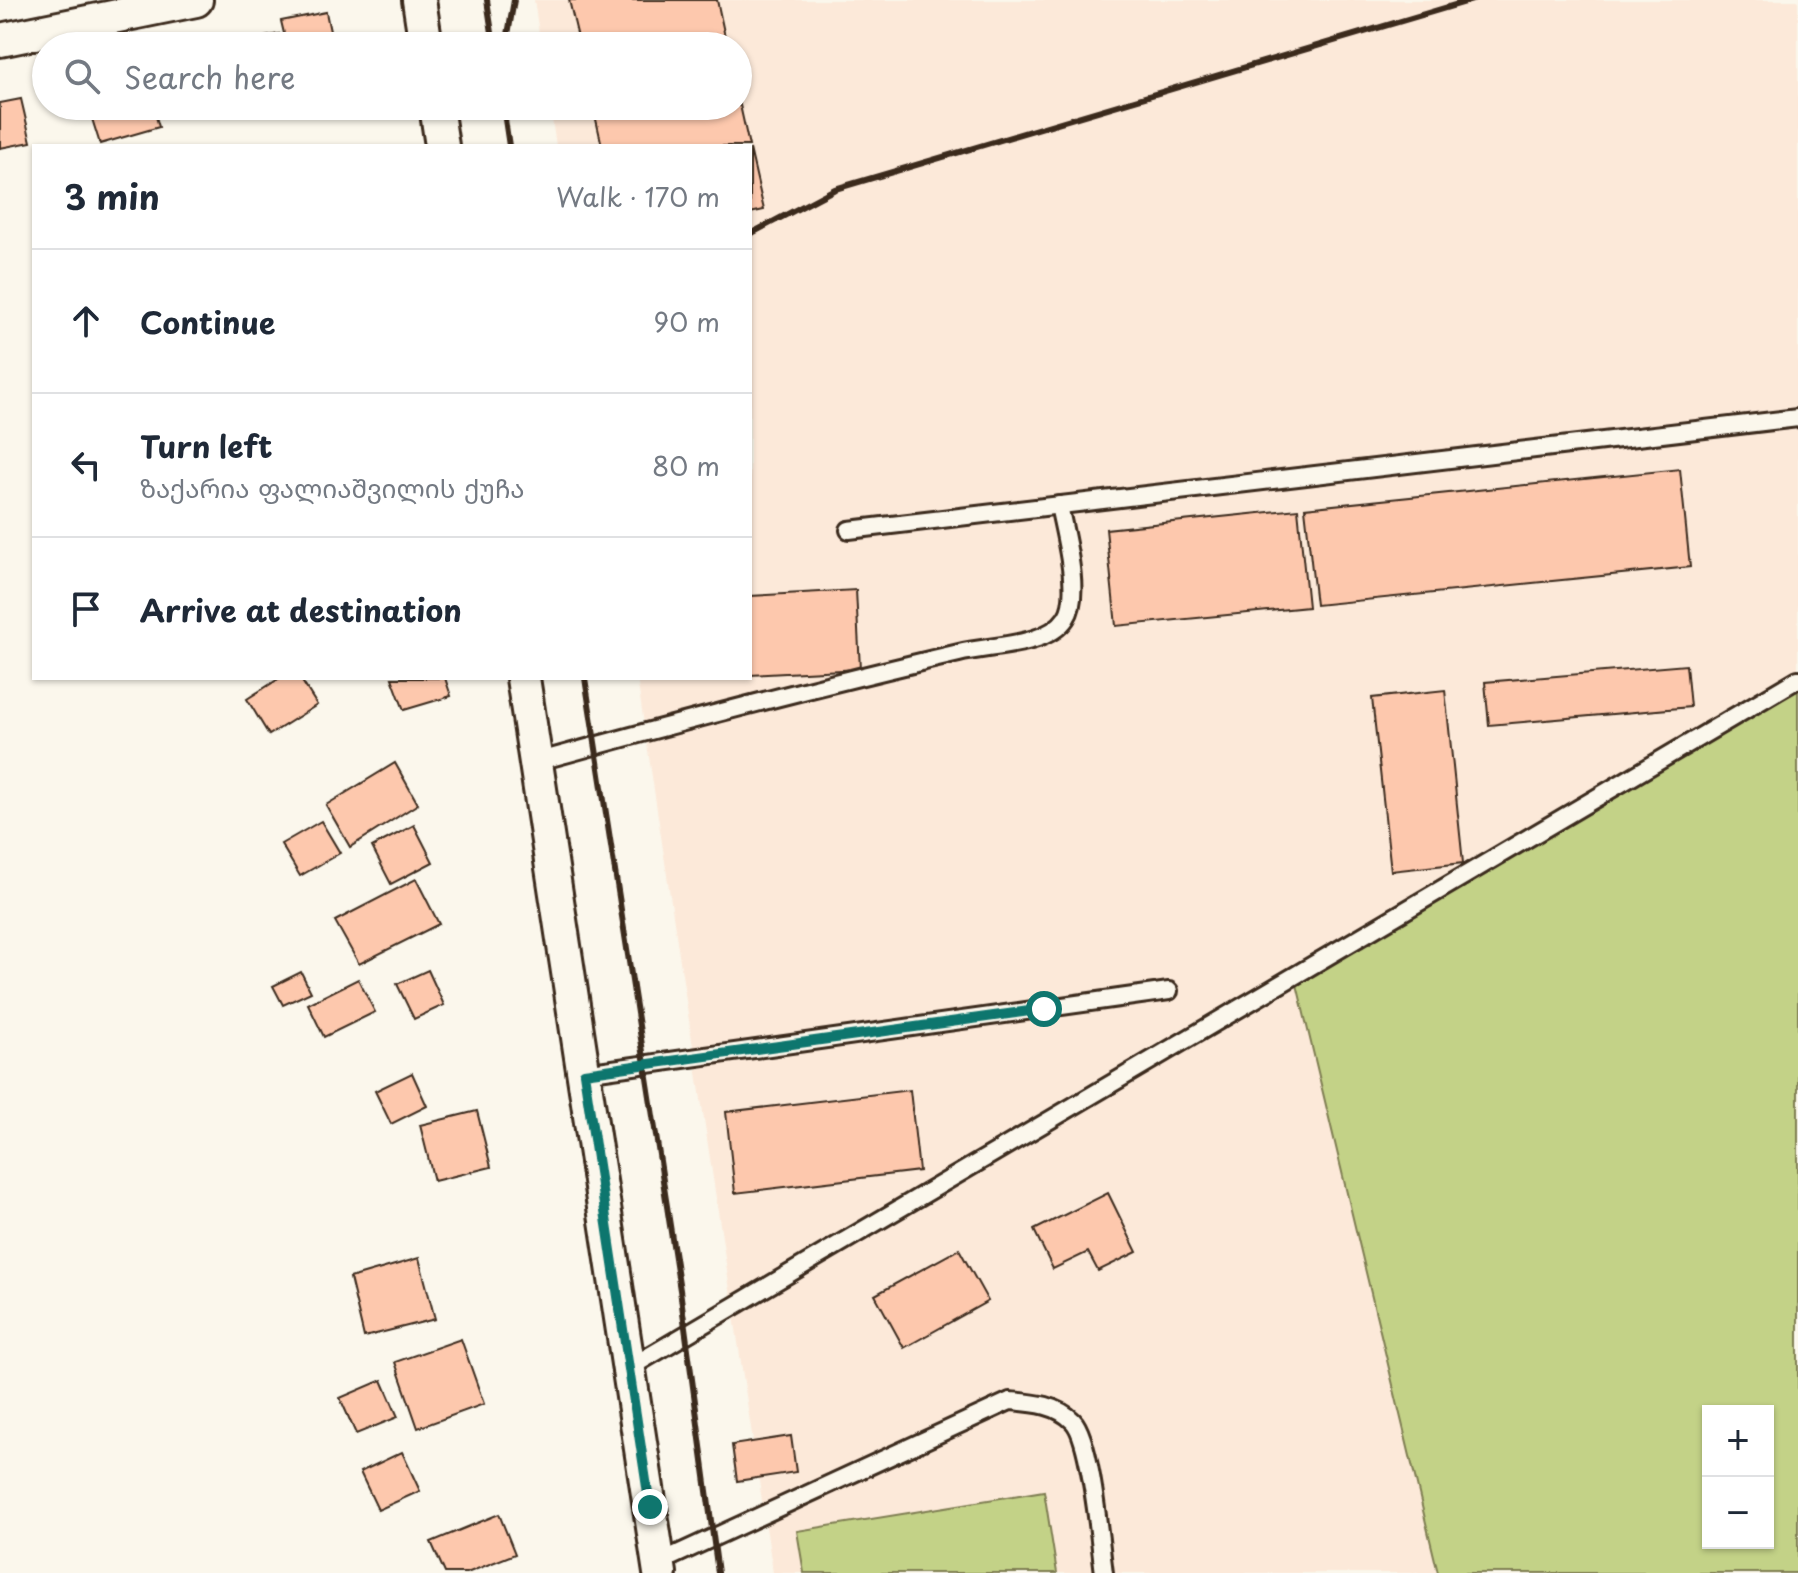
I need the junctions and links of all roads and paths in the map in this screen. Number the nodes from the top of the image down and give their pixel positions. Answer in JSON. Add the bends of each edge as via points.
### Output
{"nodes":[{"id":1,"x":196,"y":0,"type":"edge"},
{"id":2,"x":419,"y":0,"type":"edge"},
{"id":3,"x":39,"y":32,"type":"edge"},
{"id":4,"x":424,"y":32,"type":"edge"},
{"id":5,"x":32,"y":33,"type":"edge"},
{"id":6,"x":0,"y":40,"type":"edge"},
{"id":7,"x":438,"y":120,"type":"edge"},
{"id":8,"x":442,"y":144,"type":"edge"},
{"id":9,"x":1798,"y":418,"type":"edge"},
{"id":10,"x":1059,"y":505,"type":"junction"},
{"id":11,"x":849,"y":530,"type":"dead end"},
{"id":12,"x":1798,"y":679,"type":"edge"},
{"id":13,"x":523,"y":680,"type":"edge"},
{"id":14,"x":536,"y":762,"type":"junction"},
{"id":15,"x":1169,"y":991,"type":"dead end"},
{"id":16,"x":584,"y":1073,"type":"junction"},
{"id":17,"x":629,"y":1368,"type":"junction"},
{"id":18,"x":659,"y":1568,"type":"edge"},
{"id":19,"x":1104,"y":1573,"type":"edge"}],
"edges":[{"from":1,"to":3,"type":"street"},
{"from":2,"to":4,"type":"street"},
{"from":5,"to":6,"type":"street"},
{"from":7,"to":8,"type":"street"},
{"from":9,"to":10,"type":"lane"},
{"from":10,"to":11,"type":"lane"},
{"from":10,"to":14,"type":"lane","via":[[1074,586],[1067,618],[1043,638],[868,674]]},
{"from":12,"to":17,"type":"lane"},
{"from":13,"to":14,"type":"street"},
{"from":14,"to":16,"type":"street"},
{"from":15,"to":16,"type":"lane"},
{"from":16,"to":17,"type":"street"},
{"from":17,"to":18,"type":"street"},
{"from":18,"to":19,"type":"lane","via":[[1010,1401],[1044,1404],[1075,1422],[1087,1453]]}]}
